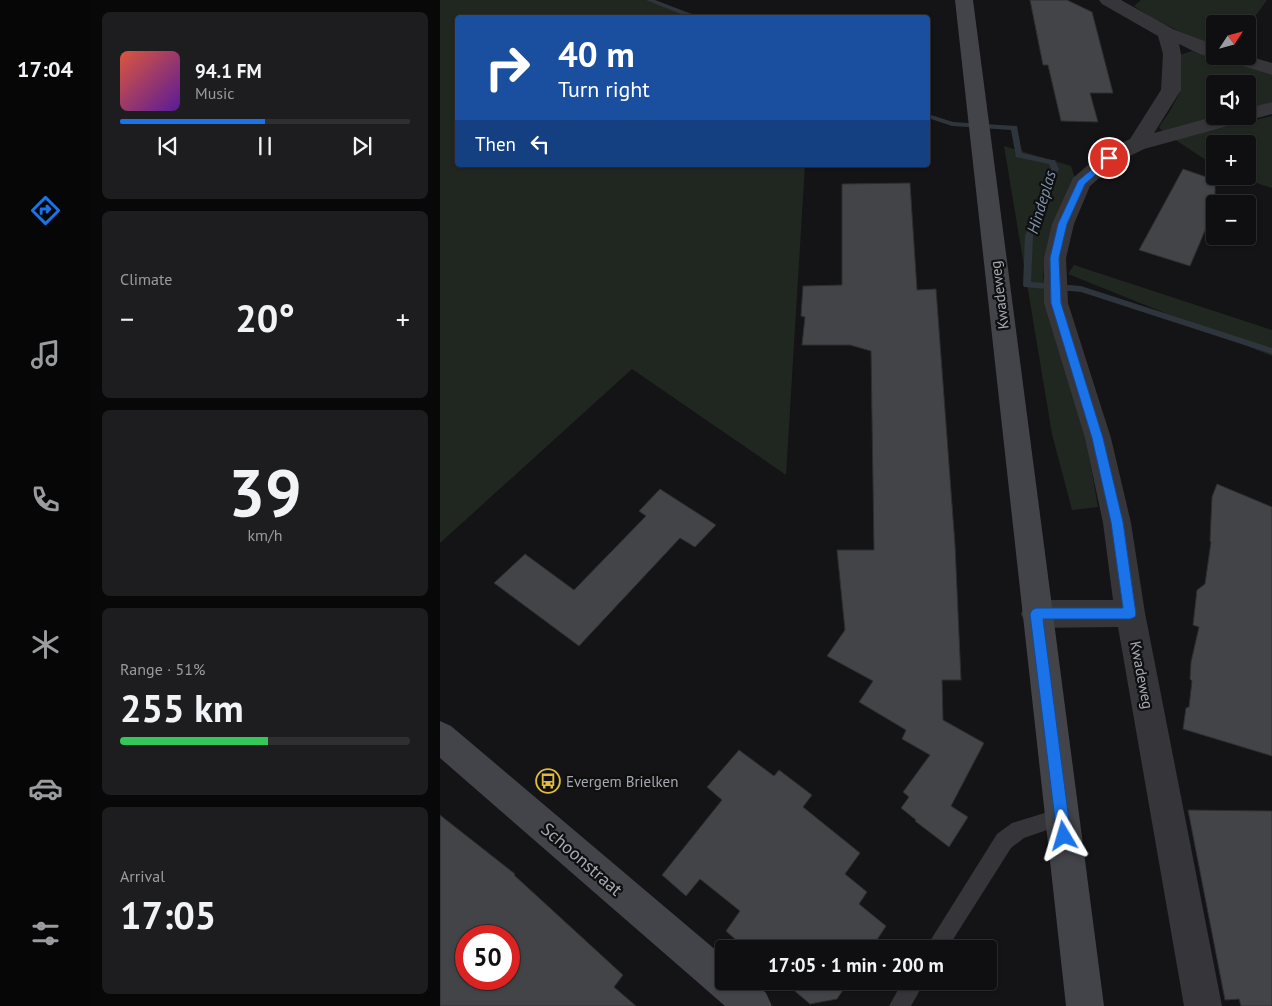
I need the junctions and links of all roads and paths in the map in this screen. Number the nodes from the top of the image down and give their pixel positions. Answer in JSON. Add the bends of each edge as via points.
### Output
{"nodes":[{"id":1,"x":964,"y":0,"type":"edge"},
{"id":2,"x":1108,"y":0,"type":"edge"},
{"id":3,"x":1166,"y":33,"type":"junction"},
{"id":4,"x":1206,"y":49,"type":"edge"},
{"id":5,"x":1256,"y":64,"type":"edge"},
{"id":6,"x":1272,"y":69,"type":"edge"},
{"id":7,"x":1272,"y":108,"type":"edge"},
{"id":8,"x":1256,"y":112,"type":"edge"},
{"id":9,"x":1207,"y":125,"type":"edge"},
{"id":10,"x":1137,"y":144,"type":"junction"},
{"id":11,"x":1036,"y":614,"type":"junction"},
{"id":12,"x":1130,"y":614,"type":"junction"},
{"id":13,"x":440,"y":737,"type":"edge"},
{"id":14,"x":1061,"y":817,"type":"junction"},
{"id":15,"x":941,"y":940,"type":"edge"},
{"id":16,"x":715,"y":973,"type":"edge"},
{"id":17,"x":734,"y":990,"type":"edge"},
{"id":18,"x":909,"y":990,"type":"edge"},
{"id":19,"x":753,"y":1006,"type":"edge"},
{"id":20,"x":899,"y":1006,"type":"edge"},
{"id":21,"x":1084,"y":1006,"type":"edge"},
{"id":22,"x":1203,"y":1006,"type":"edge"}],
"edges":[{"from":1,"to":11,"type":"main road","name":"Kwadeweg"},
{"from":2,"to":3,"type":"street"},
{"from":3,"to":4,"type":"street"},
{"from":3,"to":10,"type":"street","name":"Kwadeweg","via":[[1172,54],[1171,90]]},
{"from":5,"to":6,"type":"street"},
{"from":7,"to":8,"type":"street"},
{"from":9,"to":10,"type":"street"},
{"from":10,"to":12,"type":"street","name":"Kwadeweg","via":[[1109,158],[1081,183],[1063,224],[1054,258],[1056,303],[1098,438],[1117,522]]},
{"from":11,"to":12,"type":"street"},
{"from":11,"to":14,"type":"main road","name":"Kwadeweg"},
{"from":12,"to":22,"type":"street","name":"Kwadeweg"},
{"from":13,"to":16,"type":"main road","name":"Schoonstraat"},
{"from":14,"to":15,"type":"lane","via":[[1019,830],[1004,841]]},
{"from":14,"to":21,"type":"main road","name":"Kwadeweg"},
{"from":17,"to":19,"type":"main road","name":"Schoonstraat"},
{"from":18,"to":20,"type":"lane"}]}
